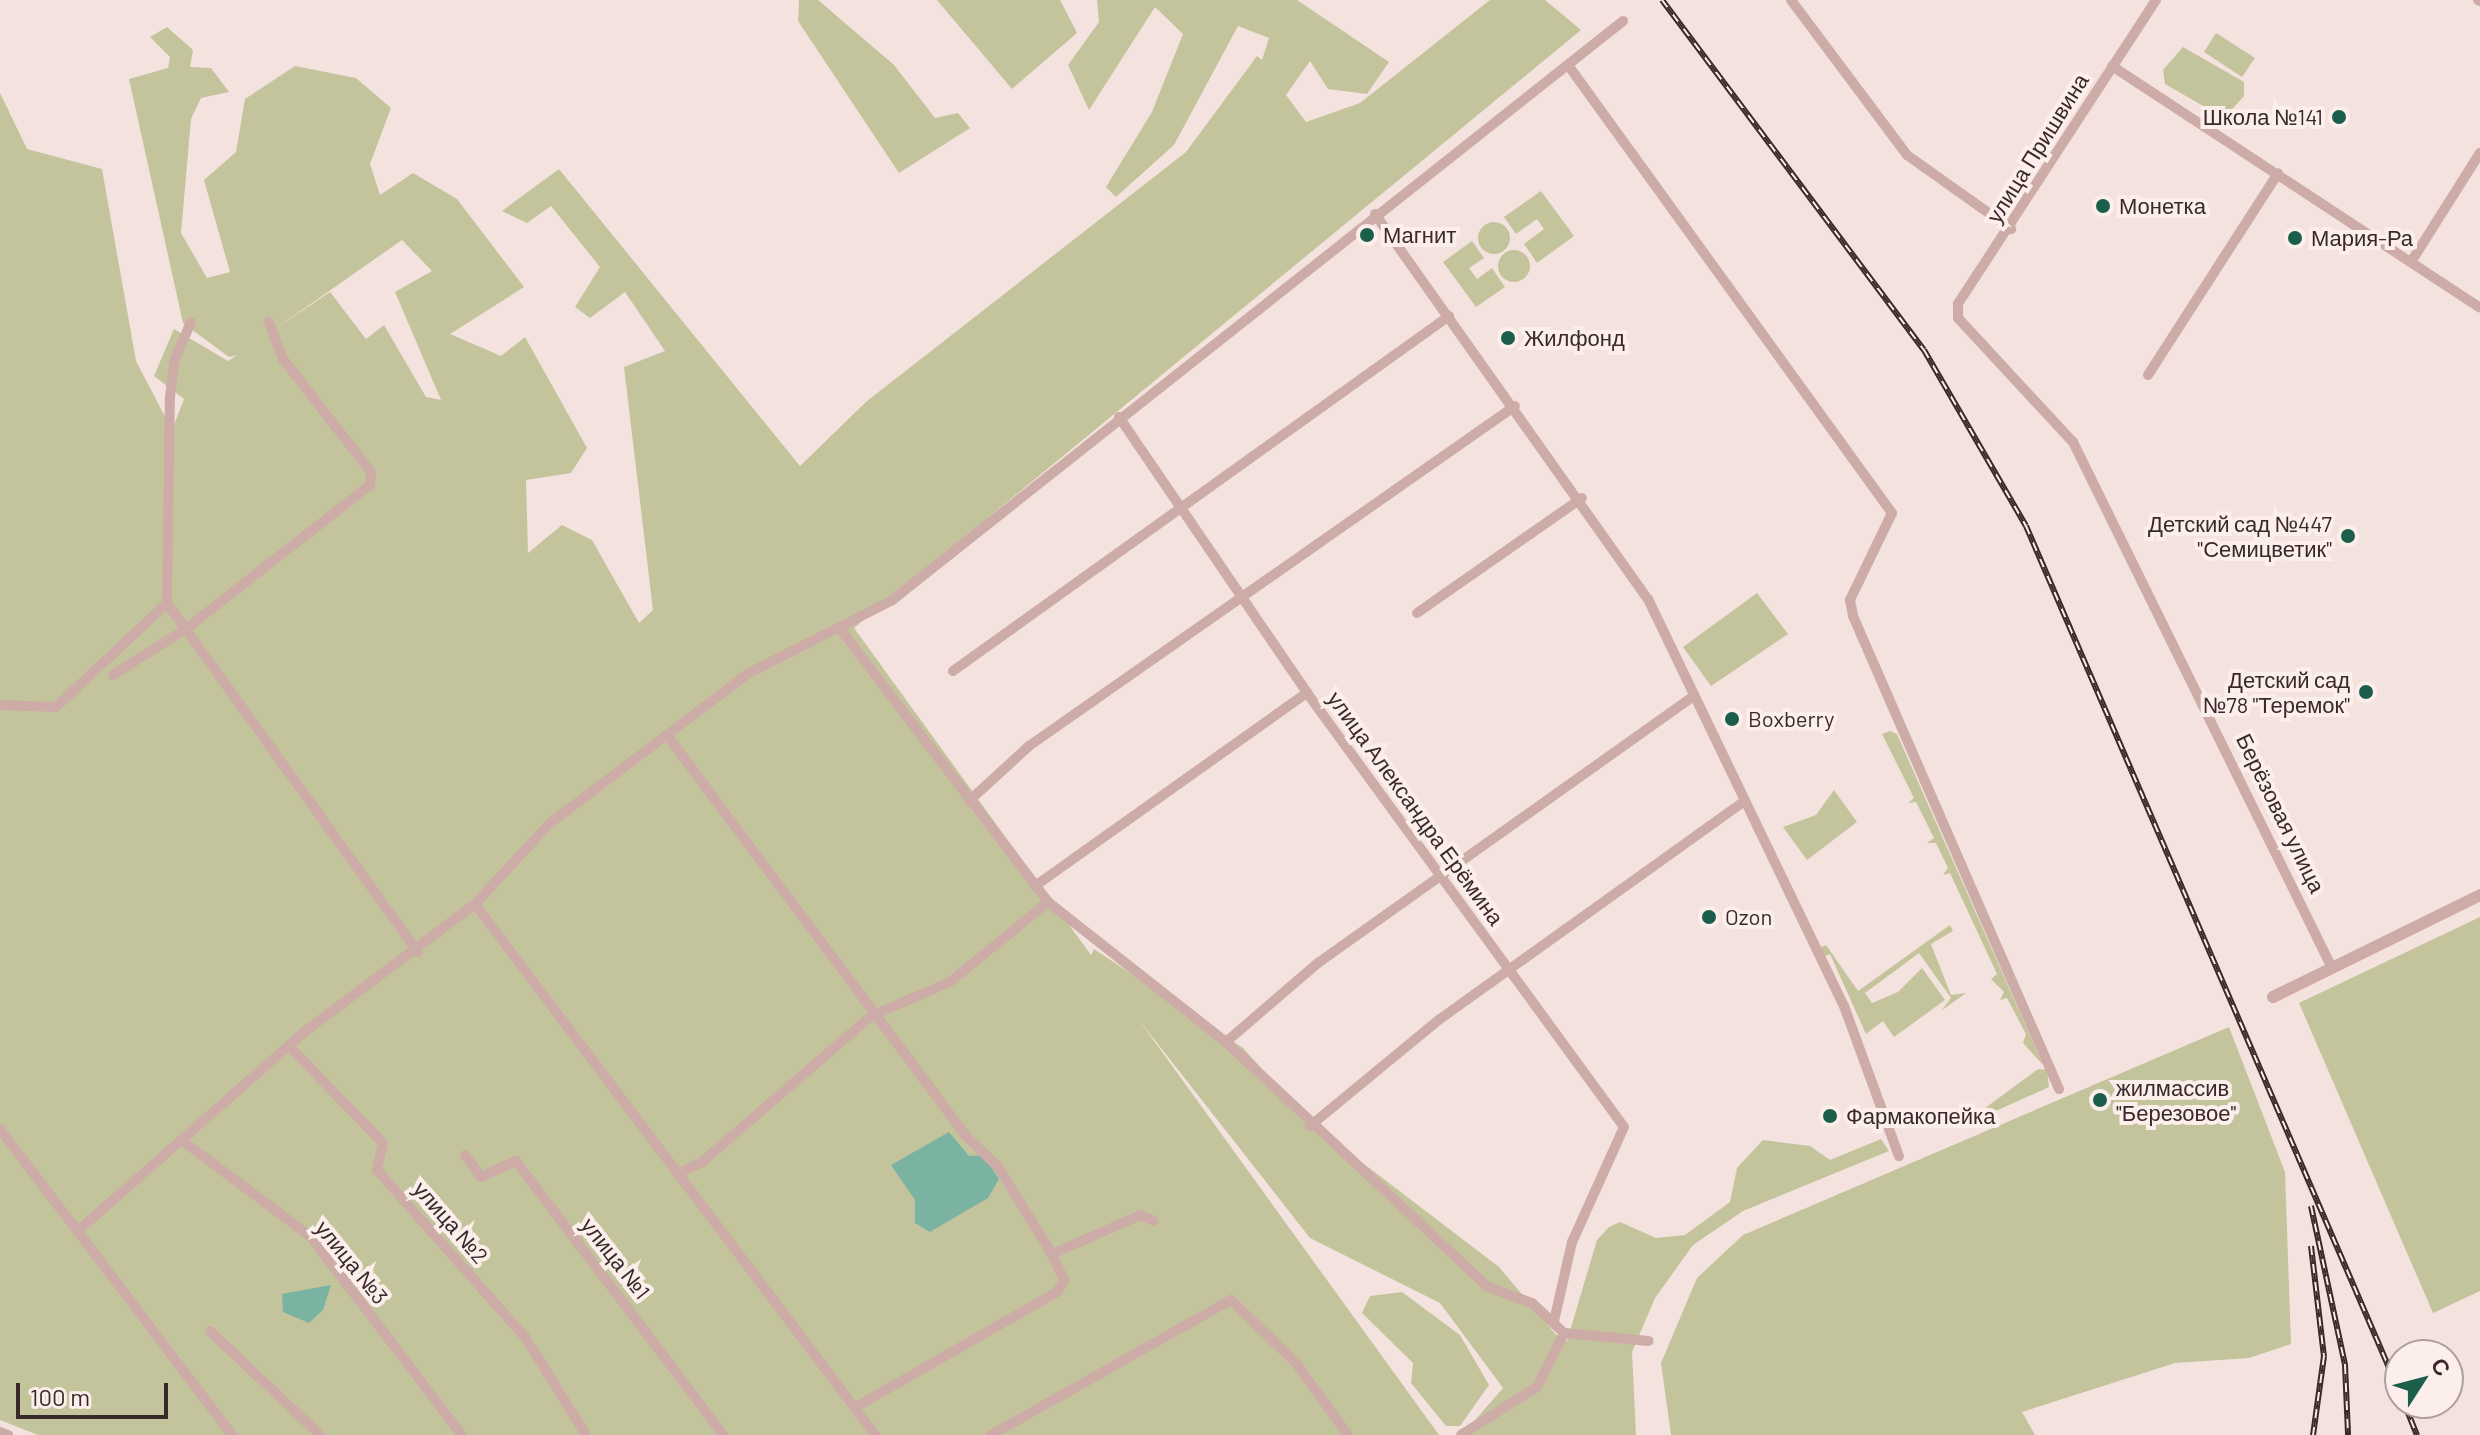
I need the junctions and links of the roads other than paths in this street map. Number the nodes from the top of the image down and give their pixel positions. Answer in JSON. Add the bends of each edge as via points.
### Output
{"nodes":[{"id":1,"x":1791,"y":0,"type":"edge"},
{"id":2,"x":2156,"y":0,"type":"edge"},
{"id":3,"x":1623,"y":21,"type":"dead end"},
{"id":4,"x":1568,"y":65,"type":"junction"},
{"id":5,"x":2112,"y":66,"type":"junction"},
{"id":6,"x":2480,"y":153,"type":"edge"},
{"id":7,"x":2278,"y":173,"type":"junction"},
{"id":8,"x":1375,"y":214,"type":"junction"},
{"id":9,"x":2011,"y":229,"type":"junction"},
{"id":10,"x":2411,"y":262,"type":"junction"},
{"id":11,"x":2480,"y":308,"type":"edge"},
{"id":12,"x":1449,"y":316,"type":"junction"},
{"id":13,"x":1958,"y":318,"type":"joint"},
{"id":14,"x":191,"y":322,"type":"dead end"},
{"id":15,"x":269,"y":322,"type":"dead end"},
{"id":16,"x":2148,"y":375,"type":"dead end"},
{"id":17,"x":1515,"y":406,"type":"junction"},
{"id":18,"x":1119,"y":417,"type":"junction"},
{"id":19,"x":1582,"y":498,"type":"junction"},
{"id":20,"x":1177,"y":508,"type":"junction"},
{"id":21,"x":1242,"y":601,"type":"junction"},
{"id":22,"x":167,"y":603,"type":"junction"},
{"id":23,"x":1417,"y":613,"type":"dead end"},
{"id":24,"x":187,"y":628,"type":"junction"},
{"id":25,"x":841,"y":630,"type":"junction"},
{"id":26,"x":953,"y":671,"type":"dead end"},
{"id":27,"x":113,"y":675,"type":"dead end"},
{"id":28,"x":1307,"y":693,"type":"junction"},
{"id":29,"x":1694,"y":696,"type":"junction"},
{"id":30,"x":0,"y":705,"type":"edge"},
{"id":31,"x":667,"y":735,"type":"junction"},
{"id":32,"x":969,"y":801,"type":"junction"},
{"id":33,"x":1745,"y":801,"type":"junction"},
{"id":34,"x":1447,"y":876,"type":"junction"},
{"id":35,"x":1035,"y":886,"type":"junction"},
{"id":36,"x":2480,"y":895,"type":"edge"},
{"id":37,"x":1048,"y":902,"type":"junction"},
{"id":38,"x":475,"y":904,"type":"junction"},
{"id":39,"x":418,"y":952,"type":"junction"},
{"id":40,"x":2332,"y":968,"type":"junction"},
{"id":41,"x":1508,"y":970,"type":"junction"},
{"id":42,"x":2273,"y":997,"type":"dead end"},
{"id":43,"x":880,"y":1013,"type":"junction"},
{"id":44,"x":1226,"y":1042,"type":"junction"},
{"id":45,"x":289,"y":1046,"type":"junction"},
{"id":46,"x":2059,"y":1089,"type":"dead end"},
{"id":47,"x":1310,"y":1126,"type":"junction"},
{"id":48,"x":0,"y":1129,"type":"edge"},
{"id":49,"x":184,"y":1142,"type":"junction"},
{"id":50,"x":465,"y":1155,"type":"dead end"},
{"id":51,"x":1899,"y":1156,"type":"dead end"},
{"id":52,"x":681,"y":1172,"type":"junction"},
{"id":53,"x":1154,"y":1221,"type":"dead end"},
{"id":54,"x":80,"y":1229,"type":"junction"},
{"id":55,"x":1052,"y":1254,"type":"junction"},
{"id":56,"x":1554,"y":1321,"type":"junction"},
{"id":57,"x":210,"y":1331,"type":"dead end"},
{"id":58,"x":1564,"y":1333,"type":"junction"},
{"id":59,"x":1649,"y":1341,"type":"dead end"},
{"id":60,"x":856,"y":1407,"type":"junction"},
{"id":61,"x":0,"y":1432,"type":"edge"},
{"id":62,"x":8,"y":1435,"type":"edge"},
{"id":63,"x":232,"y":1435,"type":"edge"},
{"id":64,"x":320,"y":1435,"type":"edge"},
{"id":65,"x":462,"y":1435,"type":"edge"},
{"id":66,"x":586,"y":1435,"type":"edge"},
{"id":67,"x":723,"y":1435,"type":"edge"},
{"id":68,"x":875,"y":1435,"type":"edge"},
{"id":69,"x":991,"y":1435,"type":"edge"},
{"id":70,"x":1348,"y":1435,"type":"edge"},
{"id":71,"x":1461,"y":1435,"type":"edge"}],
"edges":[{"from":1,"to":9,"type":"street","via":[[1907,155]]},
{"from":2,"to":5,"type":"street","name":"улица Пришвина"},
{"from":3,"to":4,"type":"street"},
{"from":4,"to":8,"type":"street"},
{"from":4,"to":46,"type":"street","via":[[1892,513],[1850,600],[1853,616]]},
{"from":5,"to":7,"type":"street"},
{"from":5,"to":9,"type":"street","name":"улица Пришвина"},
{"from":6,"to":10,"type":"street"},
{"from":7,"to":10,"type":"street"},
{"from":7,"to":16,"type":"street"},
{"from":8,"to":12,"type":"street"},
{"from":8,"to":18,"type":"street"},
{"from":9,"to":13,"type":"street","name":"улица Пришвина","via":[[1958,304]]},
{"from":10,"to":11,"type":"street"},
{"from":12,"to":17,"type":"street"},
{"from":12,"to":20,"type":"street"},
{"from":13,"to":40,"type":"street","name":"Берёзовая улица","via":[[2073,442]]},
{"from":14,"to":22,"type":"street","via":[[175,359],[170,397]]},
{"from":15,"to":24,"type":"street","via":[[283,359],[371,472],[370,485]]},
{"from":17,"to":19,"type":"street"},
{"from":17,"to":21,"type":"street"},
{"from":18,"to":20,"type":"street","name":"улица Александра Ерёмина"},
{"from":18,"to":25,"type":"street","via":[[891,601]]},
{"from":19,"to":23,"type":"street"},
{"from":19,"to":29,"type":"street","via":[[1648,599]]},
{"from":20,"to":21,"type":"street","name":"улица Александра Ерёмина"},
{"from":20,"to":26,"type":"street"},
{"from":21,"to":28,"type":"street","name":"улица Александра Ерёмина"},
{"from":21,"to":32,"type":"street","via":[[1029,746]]},
{"from":22,"to":24,"type":"street"},
{"from":22,"to":30,"type":"street","via":[[56,707]]},
{"from":24,"to":27,"type":"street"},
{"from":24,"to":39,"type":"street"},
{"from":25,"to":31,"type":"street","via":[[747,674]]},
{"from":25,"to":32,"type":"street"},
{"from":28,"to":34,"type":"street","name":"улица Александра Ерёмина"},
{"from":28,"to":35,"type":"street"},
{"from":29,"to":33,"type":"street"},
{"from":29,"to":34,"type":"street"},
{"from":31,"to":38,"type":"street","via":[[549,824]]},
{"from":31,"to":43,"type":"street"},
{"from":32,"to":35,"type":"street"},
{"from":33,"to":41,"type":"street"},
{"from":33,"to":51,"type":"street","via":[[1844,1006]]},
{"from":34,"to":41,"type":"street","name":"улица Александра Ерёмина"},
{"from":34,"to":44,"type":"street","via":[[1318,963]]},
{"from":35,"to":37,"type":"street"},
{"from":36,"to":40,"type":"street"},
{"from":37,"to":43,"type":"street","via":[[950,982]]},
{"from":37,"to":44,"type":"street"},
{"from":38,"to":39,"type":"street"},
{"from":38,"to":52,"type":"street"},
{"from":39,"to":45,"type":"street"},
{"from":40,"to":42,"type":"street"},
{"from":41,"to":47,"type":"street"},
{"from":41,"to":56,"type":"street","name":"улица Александра Ерёмина","via":[[1624,1127],[1572,1242]]},
{"from":43,"to":52,"type":"street","via":[[702,1162]]},
{"from":43,"to":55,"type":"street","via":[[965,1135],[999,1168]]},
{"from":44,"to":47,"type":"street"},
{"from":45,"to":49,"type":"street"},
{"from":45,"to":66,"type":"street","name":"улица №2","via":[[383,1143],[377,1170],[525,1337]]},
{"from":47,"to":56,"type":"street","via":[[1488,1287],[1532,1303]]},
{"from":48,"to":54,"type":"street"},
{"from":49,"to":54,"type":"street"},
{"from":49,"to":65,"type":"street","name":"улица №3","via":[[311,1237]]},
{"from":50,"to":67,"type":"street","name":"улица №1","via":[[481,1177],[516,1161]]},
{"from":52,"to":60,"type":"street"},
{"from":53,"to":55,"type":"street","via":[[1141,1215]]},
{"from":54,"to":63,"type":"street"},
{"from":55,"to":60,"type":"street","via":[[1064,1280],[1057,1292]]},
{"from":56,"to":58,"type":"street"},
{"from":57,"to":64,"type":"street"},
{"from":58,"to":59,"type":"street"},
{"from":58,"to":71,"type":"street","via":[[1537,1387]]},
{"from":60,"to":68,"type":"street"},
{"from":61,"to":62,"type":"street"},
{"from":69,"to":70,"type":"street","via":[[1231,1300],[1296,1363]]}]}
